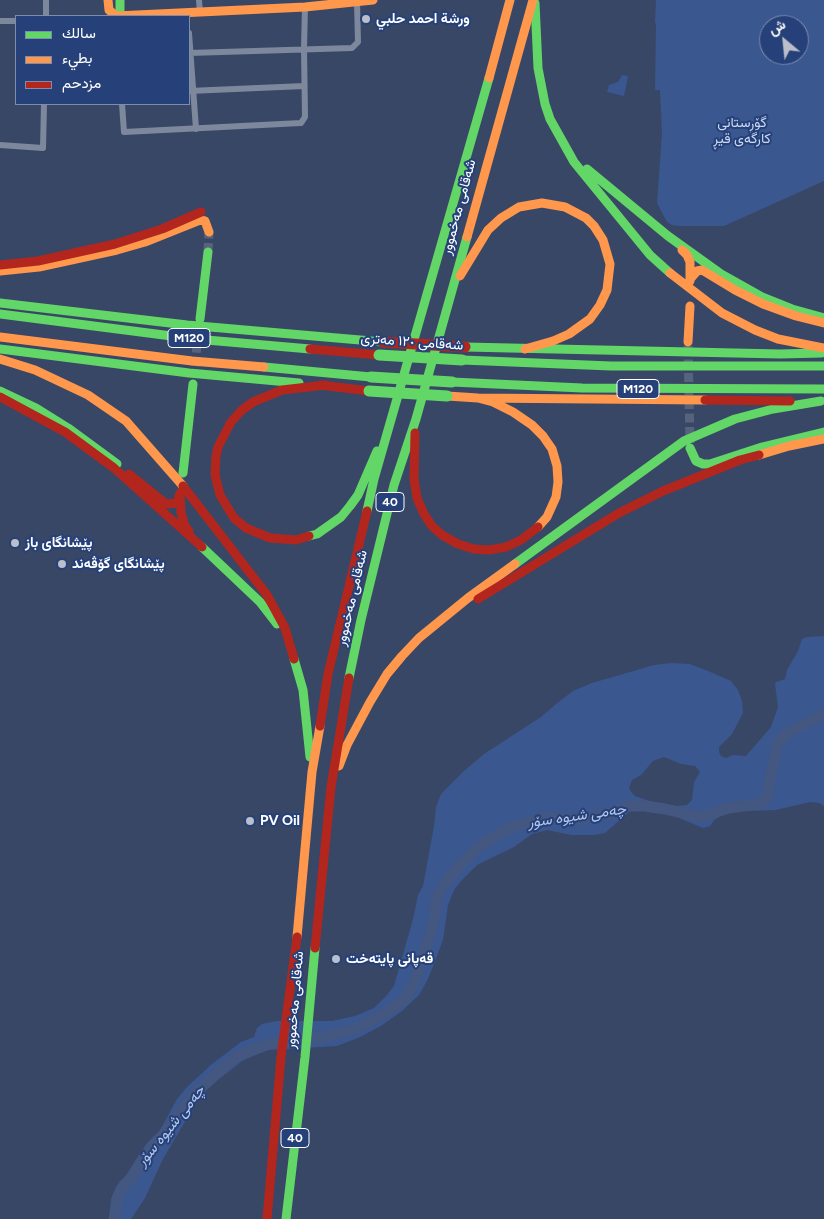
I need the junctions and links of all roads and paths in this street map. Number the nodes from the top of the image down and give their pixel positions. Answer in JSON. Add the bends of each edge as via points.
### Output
{"nodes":[{"id":1,"x":46,"y":0,"type":"edge"},
{"id":2,"x":108,"y":0,"type":"edge"},
{"id":3,"x":120,"y":0,"type":"edge"},
{"id":4,"x":199,"y":0,"type":"edge"},
{"id":5,"x":373,"y":0,"type":"edge"},
{"id":6,"x":510,"y":0,"type":"edge"},
{"id":7,"x":534,"y":0,"type":"edge"},
{"id":8,"x":357,"y":2,"type":"junction"},
{"id":9,"x":256,"y":5,"type":"edge"},
{"id":10,"x":312,"y":5,"type":"edge"},
{"id":11,"x":200,"y":13,"type":"junction"},
{"id":12,"x":46,"y":15,"type":"edge"},
{"id":13,"x":113,"y":15,"type":"edge"},
{"id":14,"x":120,"y":15,"type":"edge"},
{"id":15,"x":187,"y":15,"type":"edge"},
{"id":16,"x":0,"y":21,"type":"edge"},
{"id":17,"x":15,"y":21,"type":"edge"},
{"id":18,"x":304,"y":48,"type":"junction"},
{"id":19,"x":190,"y":53,"type":"edge"},
{"id":20,"x":304,"y":86,"type":"junction"},
{"id":21,"x":191,"y":91,"type":"edge"},
{"id":22,"x":44,"y":105,"type":"edge"},
{"id":23,"x":122,"y":105,"type":"edge"},
{"id":24,"x":196,"y":129,"type":"junction"},
{"id":25,"x":562,"y":142,"type":"junction"},
{"id":26,"x":0,"y":145,"type":"edge"},
{"id":27,"x":201,"y":212,"type":"dead end"},
{"id":28,"x":209,"y":232,"type":"dead end"},
{"id":29,"x":668,"y":236,"type":"junction"},
{"id":30,"x":208,"y":252,"type":"tunnel mouth"},
{"id":31,"x":0,"y":265,"type":"edge"},
{"id":32,"x":0,"y":271,"type":"edge"},
{"id":33,"x":452,"y":290,"type":"junction"},
{"id":34,"x":0,"y":303,"type":"edge"},
{"id":35,"x":690,"y":306,"type":"dead end"},
{"id":36,"x":0,"y":314,"type":"edge"},
{"id":37,"x":824,"y":318,"type":"edge"},
{"id":38,"x":200,"y":319,"type":"dead end"},
{"id":39,"x":824,"y":323,"type":"edge"},
{"id":40,"x":0,"y":337,"type":"edge"},
{"id":41,"x":688,"y":342,"type":"tunnel mouth"},
{"id":42,"x":824,"y":348,"type":"edge"},
{"id":43,"x":0,"y":349,"type":"edge"},
{"id":44,"x":525,"y":349,"type":"junction"},
{"id":45,"x":824,"y":353,"type":"edge"},
{"id":46,"x":0,"y":359,"type":"edge"},
{"id":47,"x":824,"y":366,"type":"edge"},
{"id":48,"x":193,"y":384,"type":"dead end"},
{"id":49,"x":326,"y":385,"type":"junction"},
{"id":50,"x":824,"y":389,"type":"edge"},
{"id":51,"x":0,"y":391,"type":"edge"},
{"id":52,"x":0,"y":397,"type":"edge"},
{"id":53,"x":478,"y":398,"type":"junction"},
{"id":54,"x":823,"y":401,"type":"edge"},
{"id":55,"x":416,"y":419,"type":"junction"},
{"id":56,"x":389,"y":427,"type":"junction"},
{"id":57,"x":824,"y":432,"type":"edge"},
{"id":58,"x":824,"y":438,"type":"edge"},
{"id":59,"x":690,"y":448,"type":"tunnel mouth"},
{"id":60,"x":183,"y":473,"type":"dead end"},
{"id":61,"x":374,"y":479,"type":"junction"},
{"id":62,"x":394,"y":484,"type":"junction"},
{"id":63,"x":204,"y":550,"type":"junction"},
{"id":64,"x":448,"y":615,"type":"junction"},
{"id":65,"x":292,"y":647,"type":"junction"},
{"id":66,"x":312,"y":772,"type":"junction"},
{"id":67,"x":331,"y":787,"type":"junction"},
{"id":68,"x":267,"y":1219,"type":"edge"},
{"id":69,"x":286,"y":1219,"type":"edge"}],
"edges":[{"from":1,"to":12,"type":"street"},
{"from":2,"to":13,"type":"main road","via":[[108,8]]},
{"from":3,"to":14,"type":"main road"},
{"from":4,"to":11,"type":"street"},
{"from":5,"to":8,"type":"main road"},
{"from":6,"to":56,"type":"main road","name":"شەقامی مەخموور","number":"40"},
{"from":7,"to":25,"type":"main road","via":[[541,86],[550,119]]},
{"from":7,"to":33,"type":"main road","name":"شەقامی مەخموور","number":"40"},
{"from":8,"to":10,"type":"main road"},
{"from":8,"to":18,"type":"street","via":[[358,42],[352,48]]},
{"from":9,"to":10,"type":"main road"},
{"from":9,"to":11,"type":"main road"},
{"from":10,"to":18,"type":"street"},
{"from":11,"to":15,"type":"main road"},
{"from":16,"to":17,"type":"street"},
{"from":18,"to":19,"type":"street"},
{"from":18,"to":20,"type":"street"},
{"from":19,"to":21,"type":"street"},
{"from":20,"to":21,"type":"street"},
{"from":20,"to":24,"type":"street","via":[[305,117],[302,123]]},
{"from":21,"to":24,"type":"street"},
{"from":22,"to":26,"type":"street","via":[[43,148]]},
{"from":23,"to":24,"type":"street","via":[[124,132]]},
{"from":25,"to":29,"type":"main road","via":[[595,176]]},
{"from":25,"to":42,"type":"main road","via":[[577,166],[636,238],[678,281],[722,313],[754,330]]},
{"from":27,"to":31,"type":"main road","via":[[116,244],[38,261]]},
{"from":28,"to":32,"type":"main road","via":[[205,221],[200,220],[108,253]]},
{"from":29,"to":37,"type":"main road","via":[[751,292]]},
{"from":29,"to":39,"type":"main road","via":[[687,256],[691,279],[697,271],[704,270],[763,304]]},
{"from":30,"to":38,"type":"main road"},
{"from":33,"to":44,"type":"main road","via":[[482,237],[508,212],[542,203],[565,207],[586,218],[599,233],[608,256],[610,273],[604,298],[595,312],[576,329],[553,341]]},
{"from":33,"to":55,"type":"main road","name":"شەقامی مەخموور","number":"40"},
{"from":34,"to":44,"type":"main road","bridge":true,"via":[[187,325],[383,342]]},
{"from":35,"to":41,"type":"main road"},
{"from":36,"to":47,"type":"main road","name":"شەقامی ١٢٠ مەتری","number":"M120","bridge":true,"via":[[195,339],[379,355],[611,366]]},
{"from":40,"to":50,"type":"main road","number":"M120","bridge":true,"via":[[192,362],[371,377],[582,388]]},
{"from":43,"to":49,"type":"main road","via":[[189,373]]},
{"from":44,"to":45,"type":"main road"},
{"from":46,"to":65,"type":"main road","via":[[35,370],[88,395],[126,421],[180,482],[267,594]]},
{"from":48,"to":60,"type":"main road"},
{"from":49,"to":53,"type":"main road","bridge":true},
{"from":49,"to":56,"type":"main road","via":[[282,390],[266,396],[242,410],[225,431],[216,456],[216,484],[234,518],[246,528],[282,540],[306,538],[326,529],[341,517],[358,495]]},
{"from":51,"to":63,"type":"main road","via":[[68,428],[164,503],[177,503],[180,493],[182,520]]},
{"from":52,"to":63,"type":"main road","via":[[58,428],[93,452]]},
{"from":53,"to":54,"type":"main road"},
{"from":53,"to":55,"type":"main road","via":[[493,402],[532,425],[552,449],[557,466],[556,497],[547,517],[535,530],[506,547],[474,549],[458,544],[432,526],[417,498],[414,479]]},
{"from":54,"to":64,"type":"main road","via":[[735,419],[684,441]]},
{"from":55,"to":62,"type":"main road","name":"شەقامی مەخموور","number":"40"},
{"from":56,"to":61,"type":"main road","name":"شەقامی مەخموور","number":"40"},
{"from":57,"to":59,"type":"main road","via":[[710,464],[696,461]]},
{"from":58,"to":64,"type":"main road","via":[[750,457],[663,491],[619,513]]},
{"from":61,"to":62,"type":"main road"},
{"from":61,"to":66,"type":"main road","name":"شەقامی مەخموور","number":"40","via":[[328,674]]},
{"from":62,"to":67,"type":"main road","name":"شەقامی مەخموور","number":"40","via":[[346,691]]},
{"from":63,"to":65,"type":"main road","via":[[260,602]]},
{"from":64,"to":67,"type":"main road","via":[[419,638],[387,674],[347,745]]},
{"from":65,"to":66,"type":"main road","via":[[303,690]]},
{"from":66,"to":68,"type":"main road","name":"شەقامی مەخموور","number":"40"},
{"from":67,"to":69,"type":"main road","name":"شەقامی مەخموور","number":"40"}]}
